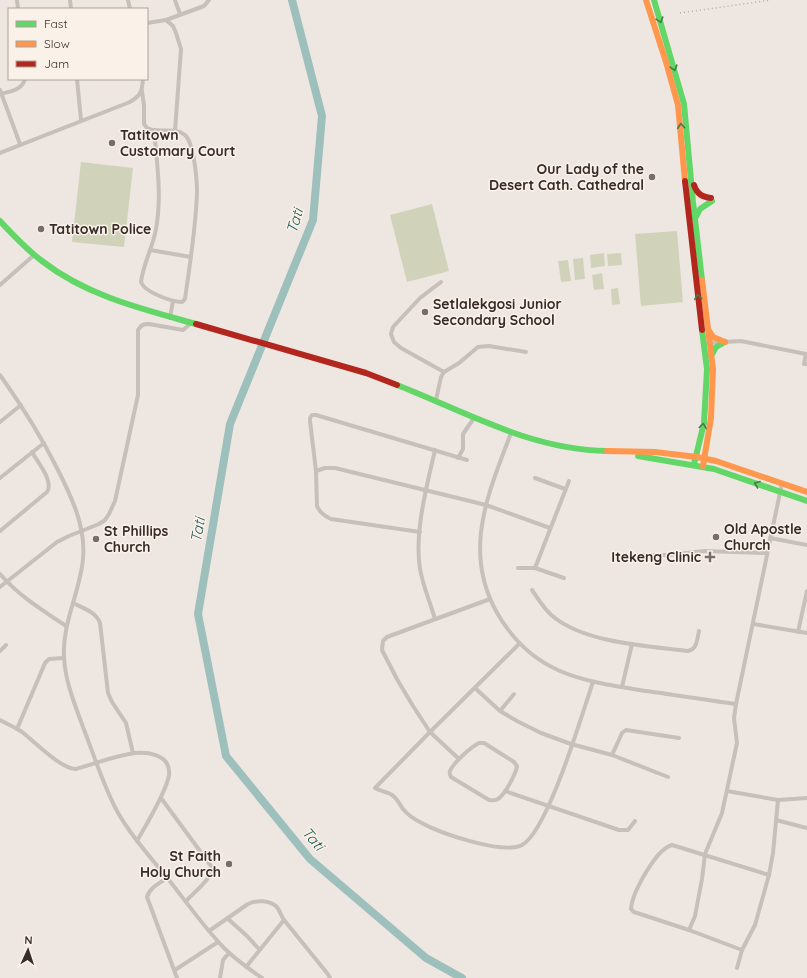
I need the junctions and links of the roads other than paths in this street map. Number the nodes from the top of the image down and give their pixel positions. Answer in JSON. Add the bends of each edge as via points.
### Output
{"nodes":[{"id":1,"x":175,"y":0,"type":"edge"},
{"id":2,"x":209,"y":0,"type":"edge"},
{"id":3,"x":646,"y":0,"type":"edge"},
{"id":4,"x":654,"y":0,"type":"edge"},
{"id":5,"x":180,"y":14,"type":"junction"},
{"id":6,"x":166,"y":20,"type":"junction"},
{"id":7,"x":148,"y":23,"type":"edge"},
{"id":8,"x":24,"y":80,"type":"edge"},
{"id":9,"x":77,"y":80,"type":"edge"},
{"id":10,"x":143,"y":80,"type":"edge"},
{"id":11,"x":142,"y":91,"type":"junction"},
{"id":12,"x":1,"y":92,"type":"edge"},
{"id":13,"x":81,"y":120,"type":"junction"},
{"id":14,"x":154,"y":130,"type":"junction"},
{"id":15,"x":175,"y":130,"type":"junction"},
{"id":16,"x":20,"y":144,"type":"junction"},
{"id":17,"x":0,"y":153,"type":"edge"},
{"id":18,"x":688,"y":175,"type":"junction"},
{"id":19,"x":695,"y":219,"type":"junction"},
{"id":20,"x":0,"y":221,"type":"edge"},
{"id":21,"x":150,"y":250,"type":"junction"},
{"id":22,"x":33,"y":256,"type":"junction"},
{"id":23,"x":191,"y":257,"type":"junction"},
{"id":24,"x":441,"y":282,"type":"dead end"},
{"id":25,"x":0,"y":285,"type":"edge"},
{"id":26,"x":173,"y":301,"type":"junction"},
{"id":27,"x":170,"y":318,"type":"junction"},
{"id":28,"x":190,"y":324,"type":"junction"},
{"id":29,"x":708,"y":330,"type":"junction"},
{"id":30,"x":725,"y":342,"type":"junction"},
{"id":31,"x":706,"y":343,"type":"junction"},
{"id":32,"x":526,"y":352,"type":"dead end"},
{"id":33,"x":711,"y":357,"type":"junction"},
{"id":34,"x":807,"y":364,"type":"edge"},
{"id":35,"x":444,"y":372,"type":"junction"},
{"id":36,"x":0,"y":375,"type":"edge"},
{"id":37,"x":436,"y":400,"type":"junction"},
{"id":38,"x":21,"y":405,"type":"junction"},
{"id":39,"x":474,"y":418,"type":"junction"},
{"id":40,"x":0,"y":422,"type":"edge"},
{"id":41,"x":511,"y":433,"type":"junction"},
{"id":42,"x":44,"y":443,"type":"junction"},
{"id":43,"x":435,"y":450,"type":"junction"},
{"id":44,"x":32,"y":452,"type":"junction"},
{"id":45,"x":618,"y":452,"type":"junction"},
{"id":46,"x":697,"y":457,"type":"junction"},
{"id":47,"x":458,"y":458,"type":"junction"},
{"id":48,"x":705,"y":458,"type":"junction"},
{"id":49,"x":466,"y":460,"type":"dead end"},
{"id":50,"x":694,"y":464,"type":"junction"},
{"id":51,"x":703,"y":466,"type":"junction"},
{"id":52,"x":316,"y":470,"type":"junction"},
{"id":53,"x":0,"y":478,"type":"edge"},
{"id":54,"x":535,"y":478,"type":"dead end"},
{"id":55,"x":569,"y":481,"type":"dead end"},
{"id":56,"x":782,"y":483,"type":"junction"},
{"id":57,"x":566,"y":489,"type":"junction"},
{"id":58,"x":425,"y":490,"type":"junction"},
{"id":59,"x":780,"y":492,"type":"junction"},
{"id":60,"x":807,"y":492,"type":"edge"},
{"id":61,"x":807,"y":501,"type":"edge"},
{"id":62,"x":486,"y":505,"type":"junction"},
{"id":63,"x":550,"y":528,"type":"junction"},
{"id":64,"x":0,"y":531,"type":"edge"},
{"id":65,"x":82,"y":531,"type":"junction"},
{"id":66,"x":420,"y":532,"type":"junction"},
{"id":67,"x":770,"y":538,"type":"junction"},
{"id":68,"x":807,"y":545,"type":"edge"},
{"id":69,"x":767,"y":553,"type":"junction"},
{"id":70,"x":632,"y":555,"type":"dead end"},
{"id":71,"x":518,"y":568,"type":"dead end"},
{"id":72,"x":535,"y":568,"type":"junction"},
{"id":73,"x":0,"y":574,"type":"edge"},
{"id":74,"x":564,"y":578,"type":"dead end"},
{"id":75,"x":6,"y":582,"type":"junction"},
{"id":76,"x":0,"y":587,"type":"edge"},
{"id":77,"x":532,"y":590,"type":"dead end"},
{"id":78,"x":807,"y":591,"type":"edge"},
{"id":79,"x":490,"y":599,"type":"junction"},
{"id":80,"x":73,"y":603,"type":"junction"},
{"id":81,"x":435,"y":619,"type":"junction"},
{"id":82,"x":753,"y":624,"type":"junction"},
{"id":83,"x":66,"y":626,"type":"junction"},
{"id":84,"x":700,"y":631,"type":"dead end"},
{"id":85,"x":798,"y":632,"type":"junction"},
{"id":86,"x":807,"y":634,"type":"edge"},
{"id":87,"x":519,"y":644,"type":"junction"},
{"id":88,"x":632,"y":644,"type":"junction"},
{"id":89,"x":6,"y":645,"type":"dead end"},
{"id":90,"x":0,"y":652,"type":"edge"},
{"id":91,"x":64,"y":658,"type":"junction"},
{"id":92,"x":593,"y":682,"type":"junction"},
{"id":93,"x":622,"y":687,"type":"junction"},
{"id":94,"x":475,"y":688,"type":"junction"},
{"id":95,"x":514,"y":694,"type":"dead end"},
{"id":96,"x":736,"y":704,"type":"junction"},
{"id":97,"x":500,"y":711,"type":"junction"},
{"id":98,"x":0,"y":720,"type":"edge"},
{"id":99,"x":17,"y":729,"type":"junction"},
{"id":100,"x":430,"y":732,"type":"junction"},
{"id":101,"x":679,"y":738,"type":"dead end"},
{"id":102,"x":572,"y":744,"type":"junction"},
{"id":103,"x":134,"y":753,"type":"junction"},
{"id":104,"x":612,"y":755,"type":"junction"},
{"id":105,"x":459,"y":759,"type":"junction"},
{"id":106,"x":97,"y":763,"type":"junction"},
{"id":107,"x":668,"y":777,"type":"dead end"},
{"id":108,"x":505,"y":790,"type":"junction"},
{"id":109,"x":727,"y":791,"type":"junction"},
{"id":110,"x":161,"y":798,"type":"junction"},
{"id":111,"x":807,"y":798,"type":"edge"},
{"id":112,"x":778,"y":800,"type":"junction"},
{"id":113,"x":550,"y":806,"type":"junction"},
{"id":114,"x":776,"y":820,"type":"junction"},
{"id":115,"x":635,"y":821,"type":"dead end"},
{"id":116,"x":807,"y":828,"type":"edge"},
{"id":117,"x":137,"y":841,"type":"junction"},
{"id":118,"x":705,"y":854,"type":"junction"},
{"id":119,"x":769,"y":875,"type":"junction"},
{"id":120,"x":167,"y":878,"type":"junction"},
{"id":121,"x":186,"y":901,"type":"junction"},
{"id":122,"x":227,"y":918,"type":"junction"},
{"id":123,"x":284,"y":920,"type":"junction"},
{"id":124,"x":689,"y":930,"type":"junction"},
{"id":125,"x":209,"y":931,"type":"junction"},
{"id":126,"x":218,"y":942,"type":"junction"},
{"id":127,"x":259,"y":949,"type":"junction"},
{"id":128,"x":742,"y":950,"type":"junction"},
{"id":129,"x":229,"y":953,"type":"junction"},
{"id":130,"x":246,"y":967,"type":"junction"},
{"id":131,"x":737,"y":968,"type":"dead end"},
{"id":132,"x":175,"y":970,"type":"junction"},
{"id":133,"x":177,"y":978,"type":"edge"},
{"id":134,"x":220,"y":978,"type":"edge"},
{"id":135,"x":262,"y":978,"type":"edge"},
{"id":136,"x":330,"y":978,"type":"edge"}],
"edges":[{"from":1,"to":5,"type":"street"},
{"from":2,"to":5,"type":"street","via":[[204,6]]},
{"from":18,"to":3,"type":"main road","one_way":true,"via":[[676,96]]},
{"from":4,"to":18,"type":"main road","one_way":true,"via":[[684,104]]},
{"from":5,"to":6,"type":"street"},
{"from":6,"to":7,"type":"street"},
{"from":6,"to":15,"type":"street","via":[[173,26],[181,49]]},
{"from":8,"to":12,"type":"street","via":[[17,89]]},
{"from":9,"to":13,"type":"street"},
{"from":10,"to":11,"type":"street"},
{"from":11,"to":13,"type":"street","via":[[130,102]]},
{"from":11,"to":14,"type":"street","via":[[144,124],[146,128]]},
{"from":12,"to":16,"type":"street"},
{"from":13,"to":16,"type":"street"},
{"from":14,"to":15,"type":"street"},
{"from":14,"to":21,"type":"street","via":[[159,190],[156,229]]},
{"from":15,"to":23,"type":"street","via":[[188,139],[197,190]]},
{"from":16,"to":17,"type":"street"},
{"from":18,"to":19,"type":"main road"},
{"from":18,"to":19,"type":"main road","via":[[697,193],[711,199],[697,212]]},
{"from":31,"to":18,"type":"main road","one_way":true},
{"from":19,"to":29,"type":"main road"},
{"from":20,"to":22,"type":"main road"},
{"from":21,"to":23,"type":"street"},
{"from":21,"to":26,"type":"street","via":[[141,278],[142,285],[153,293]]},
{"from":22,"to":25,"type":"street"},
{"from":22,"to":27,"type":"main road","via":[[63,277],[92,292]]},
{"from":23,"to":26,"type":"street","via":[[185,299],[182,302]]},
{"from":24,"to":35,"type":"street","via":[[420,298],[393,327],[391,334],[394,342],[401,348]]},
{"from":26,"to":27,"type":"street"},
{"from":27,"to":28,"type":"main road"},
{"from":28,"to":37,"type":"main road","via":[[366,373]]},
{"from":28,"to":65,"type":"street","via":[[183,330],[148,324],[140,326],[138,395],[115,501],[104,520]]},
{"from":29,"to":30,"type":"main road","via":[[713,337]]},
{"from":29,"to":31,"type":"main road"},
{"from":30,"to":31,"type":"street"},
{"from":30,"to":33,"type":"main road","via":[[715,348]]},
{"from":30,"to":34,"type":"street","via":[[741,341],[806,354],[804,364]]},
{"from":31,"to":33,"type":"main road"},
{"from":46,"to":31,"type":"main road","one_way":true,"via":[[704,423]]},
{"from":32,"to":35,"type":"street","via":[[482,346]]},
{"from":33,"to":48,"type":"main road","via":[[713,394]]},
{"from":35,"to":37,"type":"street"},
{"from":36,"to":38,"type":"street"},
{"from":37,"to":39,"type":"main road"},
{"from":38,"to":40,"type":"street"},
{"from":38,"to":42,"type":"street"},
{"from":39,"to":41,"type":"main road"},
{"from":39,"to":47,"type":"street","via":[[463,434],[463,449]]},
{"from":41,"to":45,"type":"main road","via":[[558,446]]},
{"from":41,"to":62,"type":"street"},
{"from":42,"to":44,"type":"street"},
{"from":42,"to":65,"type":"street","via":[[70,496]]},
{"from":43,"to":47,"type":"street"},
{"from":43,"to":52,"type":"street","via":[[312,415],[310,421]]},
{"from":43,"to":58,"type":"street"},
{"from":44,"to":53,"type":"street"},
{"from":44,"to":64,"type":"street","via":[[49,480],[49,489]]},
{"from":45,"to":46,"type":"main road","via":[[655,452]]},
{"from":45,"to":50,"type":"main road"},
{"from":46,"to":48,"type":"main road"},
{"from":46,"to":50,"type":"main road"},
{"from":47,"to":49,"type":"street"},
{"from":48,"to":51,"type":"main road"},
{"from":48,"to":56,"type":"main road"},
{"from":50,"to":51,"type":"main road"},
{"from":59,"to":51,"type":"main road","one_way":true},
{"from":52,"to":58,"type":"street","via":[[335,468]]},
{"from":52,"to":66,"type":"street","via":[[317,506],[325,517]]},
{"from":54,"to":57,"type":"street"},
{"from":55,"to":57,"type":"street"},
{"from":56,"to":59,"type":"street"},
{"from":56,"to":60,"type":"main road"},
{"from":57,"to":63,"type":"street"},
{"from":58,"to":62,"type":"street"},
{"from":58,"to":66,"type":"street"},
{"from":59,"to":61,"type":"main road"},
{"from":59,"to":67,"type":"street"},
{"from":62,"to":63,"type":"street"},
{"from":62,"to":79,"type":"street","via":[[480,558]]},
{"from":63,"to":72,"type":"street"},
{"from":65,"to":75,"type":"street","via":[[52,546]]},
{"from":65,"to":80,"type":"street","via":[[82,570]]},
{"from":66,"to":81,"type":"street","via":[[420,568]]},
{"from":67,"to":68,"type":"street"},
{"from":67,"to":69,"type":"street"},
{"from":69,"to":70,"type":"street","via":[[704,551],[669,555]]},
{"from":69,"to":82,"type":"street"},
{"from":71,"to":72,"type":"street"},
{"from":72,"to":74,"type":"street"},
{"from":73,"to":75,"type":"street"},
{"from":75,"to":76,"type":"street"},
{"from":75,"to":83,"type":"street","via":[[29,602]]},
{"from":77,"to":88,"type":"street","via":[[549,613],[568,627]]},
{"from":78,"to":85,"type":"street"},
{"from":79,"to":81,"type":"street"},
{"from":79,"to":87,"type":"street"},
{"from":80,"to":83,"type":"street"},
{"from":80,"to":103,"type":"street","via":[[94,613],[100,623],[108,693],[126,723]]},
{"from":81,"to":100,"type":"street","via":[[387,637],[382,645],[398,682]]},
{"from":82,"to":85,"type":"street"},
{"from":82,"to":96,"type":"street"},
{"from":83,"to":91,"type":"street"},
{"from":84,"to":88,"type":"street","via":[[692,651]]},
{"from":85,"to":86,"type":"street"},
{"from":87,"to":92,"type":"street","via":[[550,666]]},
{"from":87,"to":94,"type":"street"},
{"from":88,"to":93,"type":"street"},
{"from":89,"to":90,"type":"street"},
{"from":91,"to":99,"type":"street","via":[[49,659],[44,663]]},
{"from":91,"to":106,"type":"street","via":[[71,690]]},
{"from":92,"to":93,"type":"street"},
{"from":92,"to":102,"type":"street"},
{"from":93,"to":96,"type":"street"},
{"from":94,"to":97,"type":"street"},
{"from":94,"to":100,"type":"street"},
{"from":95,"to":97,"type":"street"},
{"from":96,"to":109,"type":"street","via":[[734,718],[737,742]]},
{"from":97,"to":102,"type":"street","via":[[541,733]]},
{"from":98,"to":99,"type":"street"},
{"from":99,"to":106,"type":"street","via":[[68,768],[76,769]]},
{"from":100,"to":105,"type":"street"},
{"from":100,"to":113,"type":"street","via":[[375,788],[393,795],[405,812],[413,818],[435,830],[484,845],[508,848],[527,842]]},
{"from":101,"to":104,"type":"street","via":[[626,730],[622,733]]},
{"from":102,"to":104,"type":"street"},
{"from":102,"to":113,"type":"street"},
{"from":103,"to":106,"type":"street"},
{"from":103,"to":110,"type":"street","via":[[160,756],[167,763],[169,774]]},
{"from":104,"to":107,"type":"street"},
{"from":105,"to":108,"type":"street","via":[[450,770],[451,777],[494,801],[498,800]]},
{"from":105,"to":108,"type":"street","via":[[479,743],[484,743],[514,762],[516,770]]},
{"from":106,"to":117,"type":"street","via":[[117,810]]},
{"from":108,"to":113,"type":"street"},
{"from":109,"to":112,"type":"street"},
{"from":109,"to":118,"type":"street","via":[[722,813]]},
{"from":110,"to":117,"type":"street"},
{"from":110,"to":121,"type":"street","via":[[212,869],[210,876]]},
{"from":111,"to":112,"type":"street"},
{"from":112,"to":114,"type":"street"},
{"from":113,"to":115,"type":"street","via":[[624,831]]},
{"from":114,"to":116,"type":"street"},
{"from":114,"to":119,"type":"street"},
{"from":117,"to":120,"type":"street"},
{"from":118,"to":119,"type":"street"},
{"from":118,"to":124,"type":"street","via":[[695,916]]},
{"from":118,"to":124,"type":"street","via":[[675,845],[669,846],[644,874],[631,903],[634,912]]},
{"from":119,"to":128,"type":"street","via":[[755,925]]},
{"from":120,"to":121,"type":"street"},
{"from":120,"to":132,"type":"street","via":[[151,890],[147,897]]},
{"from":121,"to":125,"type":"street"},
{"from":122,"to":123,"type":"street","via":[[248,904],[259,901],[275,906]]},
{"from":122,"to":125,"type":"street"},
{"from":122,"to":127,"type":"street"},
{"from":123,"to":127,"type":"street"},
{"from":123,"to":136,"type":"street"},
{"from":124,"to":128,"type":"street"},
{"from":125,"to":126,"type":"street"},
{"from":126,"to":129,"type":"street"},
{"from":126,"to":132,"type":"street"},
{"from":127,"to":130,"type":"street"},
{"from":128,"to":131,"type":"street"},
{"from":129,"to":130,"type":"street"},
{"from":129,"to":134,"type":"street","via":[[223,960]]},
{"from":130,"to":135,"type":"street"},
{"from":132,"to":133,"type":"street"}]}
